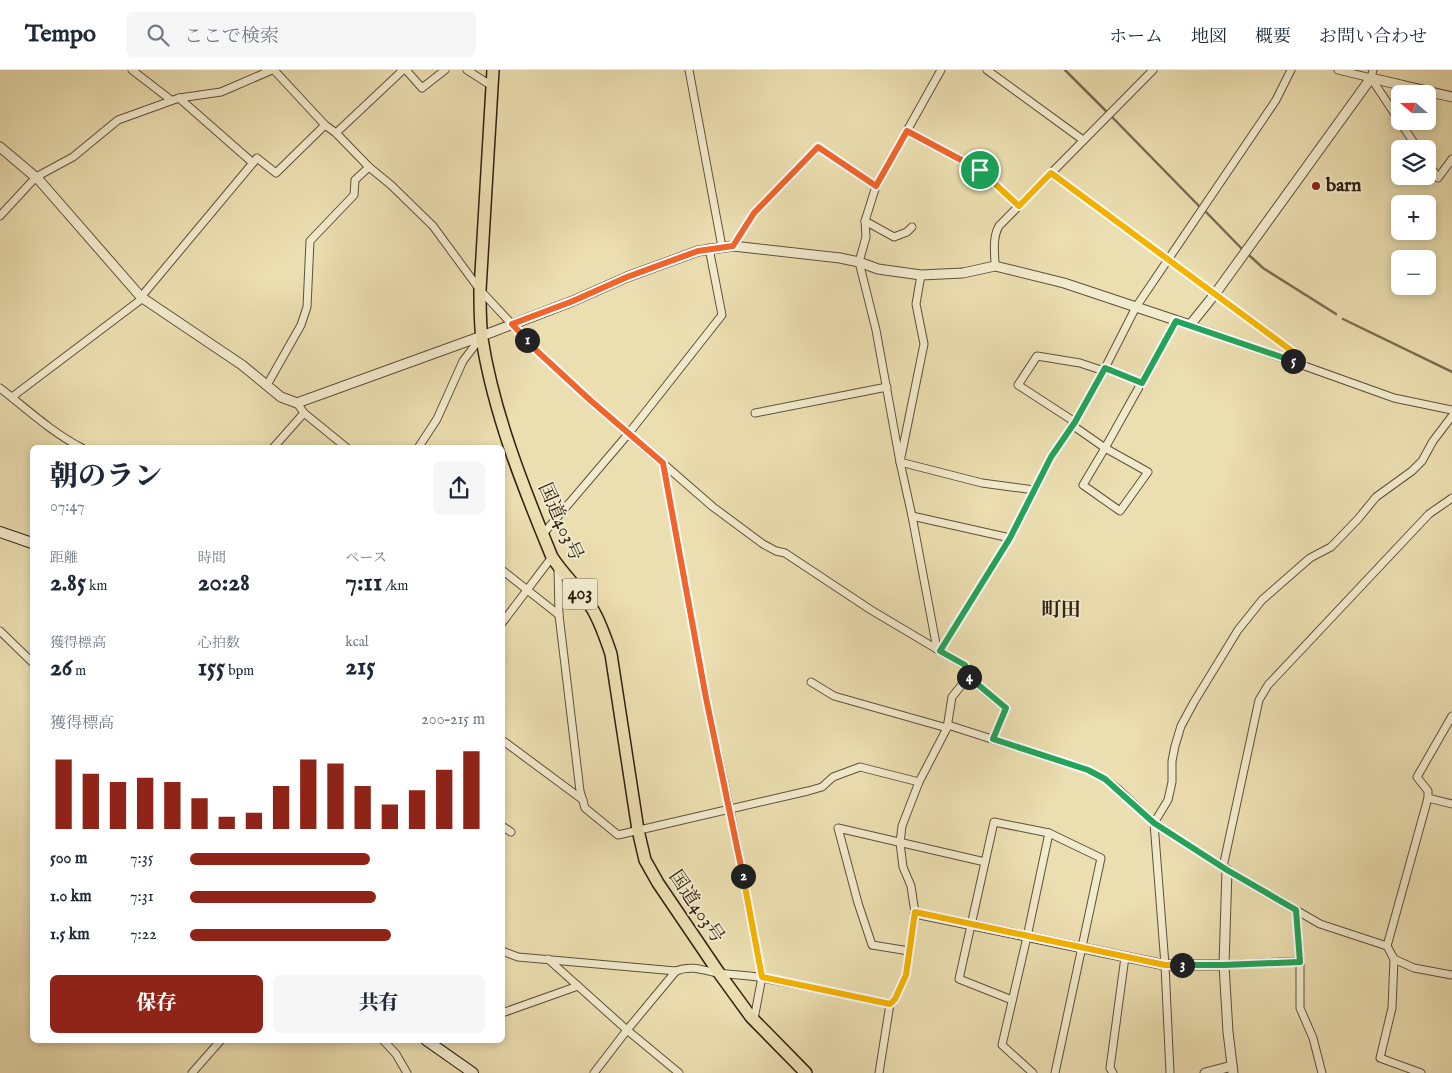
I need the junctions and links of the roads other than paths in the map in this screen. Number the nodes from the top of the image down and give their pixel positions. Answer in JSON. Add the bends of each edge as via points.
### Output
{"nodes":[{"id":1,"x":132,"y":70,"type":"edge"},
{"id":2,"x":273,"y":70,"type":"edge"},
{"id":3,"x":405,"y":70,"type":"edge"},
{"id":4,"x":445,"y":70,"type":"edge"},
{"id":5,"x":467,"y":70,"type":"edge"},
{"id":6,"x":493,"y":70,"type":"edge"},
{"id":7,"x":689,"y":70,"type":"edge"},
{"id":8,"x":941,"y":70,"type":"edge"},
{"id":9,"x":987,"y":70,"type":"edge"},
{"id":10,"x":1153,"y":70,"type":"edge"},
{"id":11,"x":1291,"y":70,"type":"edge"},
{"id":12,"x":1338,"y":70,"type":"edge"},
{"id":13,"x":1372,"y":74,"type":"edge"},
{"id":14,"x":492,"y":86,"type":"junction"},
{"id":15,"x":1452,"y":97,"type":"edge"},
{"id":16,"x":175,"y":99,"type":"junction"},
{"id":17,"x":325,"y":125,"type":"junction"},
{"id":18,"x":907,"y":131,"type":"junction"},
{"id":19,"x":336,"y":133,"type":"junction"},
{"id":20,"x":1084,"y":140,"type":"junction"},
{"id":21,"x":1412,"y":140,"type":"edge"},
{"id":22,"x":0,"y":148,"type":"edge"},
{"id":23,"x":1452,"y":159,"type":"edge"},
{"id":24,"x":253,"y":163,"type":"junction"},
{"id":25,"x":369,"y":167,"type":"junction"},
{"id":26,"x":1051,"y":173,"type":"junction"},
{"id":27,"x":1436,"y":175,"type":"edge"},
{"id":28,"x":36,"y":177,"type":"junction"},
{"id":29,"x":876,"y":186,"type":"junction"},
{"id":30,"x":1019,"y":206,"type":"junction"},
{"id":31,"x":0,"y":216,"type":"edge"},
{"id":32,"x":866,"y":221,"type":"junction"},
{"id":33,"x":912,"y":227,"type":"dead end"},
{"id":34,"x":733,"y":246,"type":"junction"},
{"id":35,"x":722,"y":247,"type":"junction"},
{"id":36,"x":709,"y":248,"type":"junction"},
{"id":37,"x":1168,"y":260,"type":"junction"},
{"id":38,"x":859,"y":262,"type":"junction"},
{"id":39,"x":995,"y":266,"type":"junction"},
{"id":40,"x":921,"y":276,"type":"junction"},
{"id":41,"x":480,"y":290,"type":"junction"},
{"id":42,"x":1215,"y":294,"type":"junction"},
{"id":43,"x":142,"y":298,"type":"junction"},
{"id":44,"x":1136,"y":307,"type":"junction"},
{"id":45,"x":1176,"y":321,"type":"junction"},
{"id":46,"x":512,"y":324,"type":"junction"},
{"id":47,"x":1190,"y":325,"type":"junction"},
{"id":48,"x":482,"y":336,"type":"junction"},
{"id":49,"x":1302,"y":364,"type":"junction"},
{"id":50,"x":1104,"y":370,"type":"junction"},
{"id":51,"x":1142,"y":383,"type":"junction"},
{"id":52,"x":267,"y":385,"type":"junction"},
{"id":53,"x":887,"y":387,"type":"junction"},
{"id":54,"x":0,"y":388,"type":"edge"},
{"id":55,"x":12,"y":397,"type":"junction"},
{"id":56,"x":297,"y":403,"type":"junction"},
{"id":57,"x":1452,"y":410,"type":"edge"},
{"id":58,"x":304,"y":413,"type":"junction"},
{"id":59,"x":755,"y":413,"type":"dead end"},
{"id":60,"x":1452,"y":416,"type":"edge"},
{"id":61,"x":1074,"y":423,"type":"junction"},
{"id":62,"x":629,"y":433,"type":"junction"},
{"id":63,"x":76,"y":445,"type":"edge"},
{"id":64,"x":275,"y":445,"type":"edge"},
{"id":65,"x":343,"y":445,"type":"edge"},
{"id":66,"x":420,"y":445,"type":"edge"},
{"id":67,"x":1105,"y":448,"type":"junction"},
{"id":68,"x":900,"y":462,"type":"junction"},
{"id":69,"x":663,"y":463,"type":"junction"},
{"id":70,"x":1034,"y":490,"type":"junction"},
{"id":71,"x":1452,"y":498,"type":"edge"},
{"id":72,"x":912,"y":516,"type":"junction"},
{"id":73,"x":0,"y":532,"type":"edge"},
{"id":74,"x":543,"y":534,"type":"junction"},
{"id":75,"x":1010,"y":538,"type":"junction"},
{"id":76,"x":30,"y":542,"type":"edge"},
{"id":77,"x":552,"y":557,"type":"junction"},
{"id":78,"x":558,"y":567,"type":"junction"},
{"id":79,"x":505,"y":572,"type":"edge"},
{"id":80,"x":528,"y":589,"type":"junction"},
{"id":81,"x":559,"y":615,"type":"junction"},
{"id":82,"x":505,"y":618,"type":"edge"},
{"id":83,"x":0,"y":631,"type":"edge"},
{"id":84,"x":939,"y":650,"type":"junction"},
{"id":85,"x":30,"y":660,"type":"edge"},
{"id":86,"x":968,"y":676,"type":"junction"},
{"id":87,"x":811,"y":682,"type":"dead end"},
{"id":88,"x":1452,"y":716,"type":"edge"},
{"id":89,"x":947,"y":727,"type":"junction"},
{"id":90,"x":993,"y":739,"type":"junction"},
{"id":91,"x":505,"y":742,"type":"edge"},
{"id":92,"x":919,"y":782,"type":"junction"},
{"id":93,"x":1428,"y":798,"type":"junction"},
{"id":94,"x":582,"y":800,"type":"junction"},
{"id":95,"x":1452,"y":804,"type":"edge"},
{"id":96,"x":730,"y":810,"type":"junction"},
{"id":97,"x":1154,"y":823,"type":"junction"},
{"id":98,"x":505,"y":828,"type":"edge"},
{"id":99,"x":638,"y":830,"type":"junction"},
{"id":100,"x":510,"y":832,"type":"dead end"},
{"id":101,"x":1049,"y":833,"type":"junction"},
{"id":102,"x":900,"y":843,"type":"junction"},
{"id":103,"x":985,"y":862,"type":"junction"},
{"id":104,"x":1225,"y":868,"type":"junction"},
{"id":105,"x":1296,"y":910,"type":"junction"},
{"id":106,"x":915,"y":912,"type":"junction"},
{"id":107,"x":972,"y":925,"type":"junction"},
{"id":108,"x":1027,"y":937,"type":"junction"},
{"id":109,"x":1387,"y":946,"type":"junction"},
{"id":110,"x":1081,"y":948,"type":"junction"},
{"id":111,"x":909,"y":951,"type":"junction"},
{"id":112,"x":505,"y":953,"type":"edge"},
{"id":113,"x":1125,"y":957,"type":"junction"},
{"id":114,"x":1394,"y":958,"type":"junction"},
{"id":115,"x":548,"y":959,"type":"junction"},
{"id":116,"x":1300,"y":962,"type":"junction"},
{"id":117,"x":1165,"y":965,"type":"junction"},
{"id":118,"x":1224,"y":965,"type":"junction"},
{"id":119,"x":676,"y":971,"type":"junction"},
{"id":120,"x":719,"y":973,"type":"junction"},
{"id":121,"x":1452,"y":975,"type":"edge"},
{"id":122,"x":762,"y":977,"type":"junction"},
{"id":123,"x":578,"y":986,"type":"junction"},
{"id":124,"x":1012,"y":1000,"type":"junction"},
{"id":125,"x":890,"y":1004,"type":"junction"},
{"id":126,"x":505,"y":1012,"type":"edge"},
{"id":127,"x":754,"y":1019,"type":"junction"},
{"id":128,"x":626,"y":1030,"type":"junction"},
{"id":129,"x":218,"y":1043,"type":"edge"},
{"id":130,"x":386,"y":1043,"type":"edge"},
{"id":131,"x":430,"y":1043,"type":"edge"},
{"id":132,"x":1233,"y":1069,"type":"edge"},
{"id":133,"x":192,"y":1073,"type":"edge"},
{"id":134,"x":407,"y":1073,"type":"edge"},
{"id":135,"x":473,"y":1073,"type":"edge"},
{"id":136,"x":594,"y":1073,"type":"edge"},
{"id":137,"x":679,"y":1073,"type":"edge"},
{"id":138,"x":806,"y":1073,"type":"edge"},
{"id":139,"x":879,"y":1073,"type":"edge"},
{"id":140,"x":1033,"y":1073,"type":"edge"},
{"id":141,"x":1055,"y":1073,"type":"edge"},
{"id":142,"x":1113,"y":1073,"type":"edge"},
{"id":143,"x":1170,"y":1073,"type":"edge"},
{"id":144,"x":1205,"y":1073,"type":"edge"},
{"id":145,"x":1322,"y":1073,"type":"edge"},
{"id":146,"x":1422,"y":1073,"type":"edge"}],
"edges":[{"from":1,"to":16,"type":"street"},
{"from":2,"to":16,"type":"street","via":[[221,92]]},
{"from":2,"to":17,"type":"street"},
{"from":3,"to":4,"type":"street","via":[[422,88]]},
{"from":3,"to":19,"type":"street"},
{"from":5,"to":14,"type":"street"},
{"from":6,"to":14,"type":"highway","name":"国道403号","number":"403"},
{"from":7,"to":35,"type":"street"},
{"from":8,"to":18,"type":"street"},
{"from":9,"to":20,"type":"street"},
{"from":10,"to":20,"type":"street"},
{"from":11,"to":37,"type":"street","via":[[1276,100]]},
{"from":12,"to":13,"type":"street"},
{"from":13,"to":15,"type":"street"},
{"from":13,"to":21,"type":"street"},
{"from":13,"to":42,"type":"street"},
{"from":14,"to":41,"type":"highway","name":"国道403号","number":"403"},
{"from":16,"to":24,"type":"street"},
{"from":16,"to":28,"type":"street","via":[[118,120],[73,157]]},
{"from":17,"to":19,"type":"street"},
{"from":17,"to":24,"type":"street","via":[[276,173],[257,158]]},
{"from":18,"to":29,"type":"street"},
{"from":18,"to":30,"type":"street","via":[[980,170]]},
{"from":19,"to":25,"type":"street"},
{"from":20,"to":26,"type":"street"},
{"from":22,"to":28,"type":"street"},
{"from":23,"to":27,"type":"street","via":[[1438,178]]},
{"from":24,"to":43,"type":"street"},
{"from":25,"to":41,"type":"street","via":[[433,226]]},
{"from":25,"to":52,"type":"street","via":[[355,180],[354,196],[310,241],[307,307],[301,325]]},
{"from":26,"to":30,"type":"street"},
{"from":26,"to":37,"type":"street"},
{"from":28,"to":31,"type":"street"},
{"from":28,"to":43,"type":"street"},
{"from":29,"to":32,"type":"street"},
{"from":29,"to":34,"type":"street","via":[[818,147],[754,213]]},
{"from":30,"to":39,"type":"street","via":[[996,232]]},
{"from":32,"to":33,"type":"street","via":[[894,237]]},
{"from":32,"to":38,"type":"street","via":[[866,237]]},
{"from":34,"to":35,"type":"street"},
{"from":34,"to":38,"type":"street"},
{"from":35,"to":36,"type":"street"},
{"from":36,"to":46,"type":"street"},
{"from":36,"to":62,"type":"street","via":[[722,315]]},
{"from":37,"to":42,"type":"street"},
{"from":37,"to":44,"type":"street"},
{"from":38,"to":40,"type":"street","via":[[878,269]]},
{"from":38,"to":53,"type":"street"},
{"from":39,"to":40,"type":"street","via":[[963,273]]},
{"from":39,"to":44,"type":"street","via":[[1064,283]]},
{"from":40,"to":68,"type":"street","via":[[916,304],[924,344]]},
{"from":41,"to":46,"type":"street"},
{"from":41,"to":48,"type":"highway","name":"国道403号","number":"403"},
{"from":42,"to":47,"type":"street"},
{"from":42,"to":49,"type":"street","via":[[1300,357]]},
{"from":43,"to":52,"type":"street"},
{"from":43,"to":55,"type":"street"},
{"from":44,"to":45,"type":"street"},
{"from":44,"to":50,"type":"street"},
{"from":45,"to":47,"type":"street"},
{"from":45,"to":51,"type":"street"},
{"from":46,"to":48,"type":"street"},
{"from":46,"to":62,"type":"street","via":[[538,352]]},
{"from":47,"to":49,"type":"street"},
{"from":48,"to":56,"type":"street"},
{"from":48,"to":66,"type":"street","via":[[463,361],[438,418]]},
{"from":48,"to":74,"type":"highway","name":"国道403号","number":"403","via":[[488,372],[506,434]]},
{"from":49,"to":57,"type":"street","via":[[1394,398]]},
{"from":50,"to":51,"type":"street"},
{"from":50,"to":61,"type":"street"},
{"from":50,"to":61,"type":"street","via":[[1037,356],[1018,385]]},
{"from":51,"to":67,"type":"street"},
{"from":52,"to":56,"type":"street","via":[[281,397]]},
{"from":53,"to":59,"type":"street"},
{"from":53,"to":68,"type":"street"},
{"from":54,"to":55,"type":"street"},
{"from":55,"to":63,"type":"street","via":[[50,429]]},
{"from":56,"to":58,"type":"street"},
{"from":58,"to":64,"type":"street"},
{"from":58,"to":65,"type":"street"},
{"from":60,"to":97,"type":"street","via":[[1422,461],[1376,497],[1331,547],[1310,558],[1262,600],[1238,630],[1182,726],[1173,753],[1168,800]]},
{"from":61,"to":67,"type":"street"},
{"from":61,"to":70,"type":"street"},
{"from":62,"to":69,"type":"street"},
{"from":62,"to":74,"type":"street"},
{"from":67,"to":67,"type":"street","via":[[1148,472],[1120,511],[1083,485]]},
{"from":68,"to":70,"type":"street","via":[[982,483]]},
{"from":68,"to":72,"type":"street"},
{"from":69,"to":84,"type":"street","via":[[713,507],[763,544],[785,553]]},
{"from":69,"to":96,"type":"street"},
{"from":70,"to":75,"type":"street"},
{"from":71,"to":104,"type":"street","via":[[1429,514],[1268,685],[1259,700]]},
{"from":72,"to":75,"type":"street"},
{"from":72,"to":84,"type":"street"},
{"from":73,"to":76,"type":"main road"},
{"from":74,"to":77,"type":"highway","name":"国道403号","number":"403"},
{"from":75,"to":84,"type":"street"},
{"from":77,"to":78,"type":"highway","name":"国道403号","number":"403"},
{"from":77,"to":80,"type":"street"},
{"from":78,"to":81,"type":"street"},
{"from":78,"to":99,"type":"highway","name":"国道403号","number":"403","via":[[593,609],[612,654]]},
{"from":79,"to":80,"type":"street"},
{"from":80,"to":81,"type":"street"},
{"from":80,"to":82,"type":"street"},
{"from":81,"to":94,"type":"street"},
{"from":83,"to":85,"type":"street"},
{"from":84,"to":86,"type":"street","via":[[965,665]]},
{"from":86,"to":89,"type":"street","via":[[952,697]]},
{"from":86,"to":90,"type":"street","via":[[1006,708]]},
{"from":87,"to":89,"type":"street","via":[[834,696]]},
{"from":88,"to":93,"type":"street","via":[[1417,777],[1428,791]]},
{"from":89,"to":90,"type":"street"},
{"from":89,"to":92,"type":"street"},
{"from":90,"to":97,"type":"street","via":[[1088,770],[1105,779]]},
{"from":91,"to":94,"type":"street"},
{"from":92,"to":96,"type":"street","via":[[860,767],[833,777],[822,787]]},
{"from":92,"to":102,"type":"street","via":[[902,826]]},
{"from":93,"to":95,"type":"street"},
{"from":93,"to":109,"type":"street"},
{"from":94,"to":99,"type":"street","via":[[585,808],[618,835]]},
{"from":96,"to":99,"type":"street"},
{"from":96,"to":122,"type":"street"},
{"from":97,"to":104,"type":"street"},
{"from":97,"to":117,"type":"street"},
{"from":98,"to":100,"type":"street"},
{"from":99,"to":120,"type":"highway","name":"国道403号","number":"403","via":[[645,860],[658,883]]},
{"from":101,"to":103,"type":"street","via":[[994,822]]},
{"from":101,"to":108,"type":"street"},
{"from":101,"to":110,"type":"street","via":[[1101,858]]},
{"from":102,"to":103,"type":"street"},
{"from":102,"to":106,"type":"street"},
{"from":102,"to":111,"type":"street","via":[[838,828],[872,945]]},
{"from":103,"to":107,"type":"street"},
{"from":104,"to":105,"type":"street"},
{"from":104,"to":118,"type":"street"},
{"from":105,"to":109,"type":"street","via":[[1320,924]]},
{"from":105,"to":116,"type":"street"},
{"from":106,"to":107,"type":"street"},
{"from":106,"to":111,"type":"street"},
{"from":107,"to":108,"type":"street"},
{"from":107,"to":124,"type":"street","via":[[959,979]]},
{"from":108,"to":110,"type":"street"},
{"from":108,"to":124,"type":"street"},
{"from":109,"to":114,"type":"street"},
{"from":110,"to":113,"type":"street"},
{"from":110,"to":141,"type":"street"},
{"from":111,"to":125,"type":"street","via":[[906,975]]},
{"from":112,"to":115,"type":"street"},
{"from":113,"to":117,"type":"street"},
{"from":113,"to":142,"type":"street","via":[[1110,1068]]},
{"from":114,"to":121,"type":"street","via":[[1414,968]]},
{"from":114,"to":146,"type":"street","via":[[1392,1008],[1380,1058]]},
{"from":115,"to":119,"type":"street"},
{"from":115,"to":123,"type":"street"},
{"from":116,"to":118,"type":"street"},
{"from":116,"to":145,"type":"street","via":[[1300,1008],[1313,1038]]},
{"from":117,"to":118,"type":"street"},
{"from":117,"to":143,"type":"street"},
{"from":118,"to":132,"type":"street"},
{"from":119,"to":120,"type":"street","via":[[698,968]]},
{"from":119,"to":128,"type":"street"},
{"from":120,"to":122,"type":"street"},
{"from":120,"to":127,"type":"highway","name":"国道403号","number":"403"},
{"from":122,"to":125,"type":"street"},
{"from":122,"to":127,"type":"street"},
{"from":123,"to":126,"type":"street"},
{"from":123,"to":128,"type":"street"},
{"from":124,"to":140,"type":"street","via":[[1002,1045]]},
{"from":125,"to":139,"type":"street"},
{"from":127,"to":138,"type":"highway","name":"国道403号","number":"403"},
{"from":128,"to":136,"type":"street"},
{"from":128,"to":137,"type":"street"},
{"from":129,"to":133,"type":"street"},
{"from":130,"to":134,"type":"street"},
{"from":131,"to":135,"type":"main road"},
{"from":132,"to":144,"type":"street"}]}
